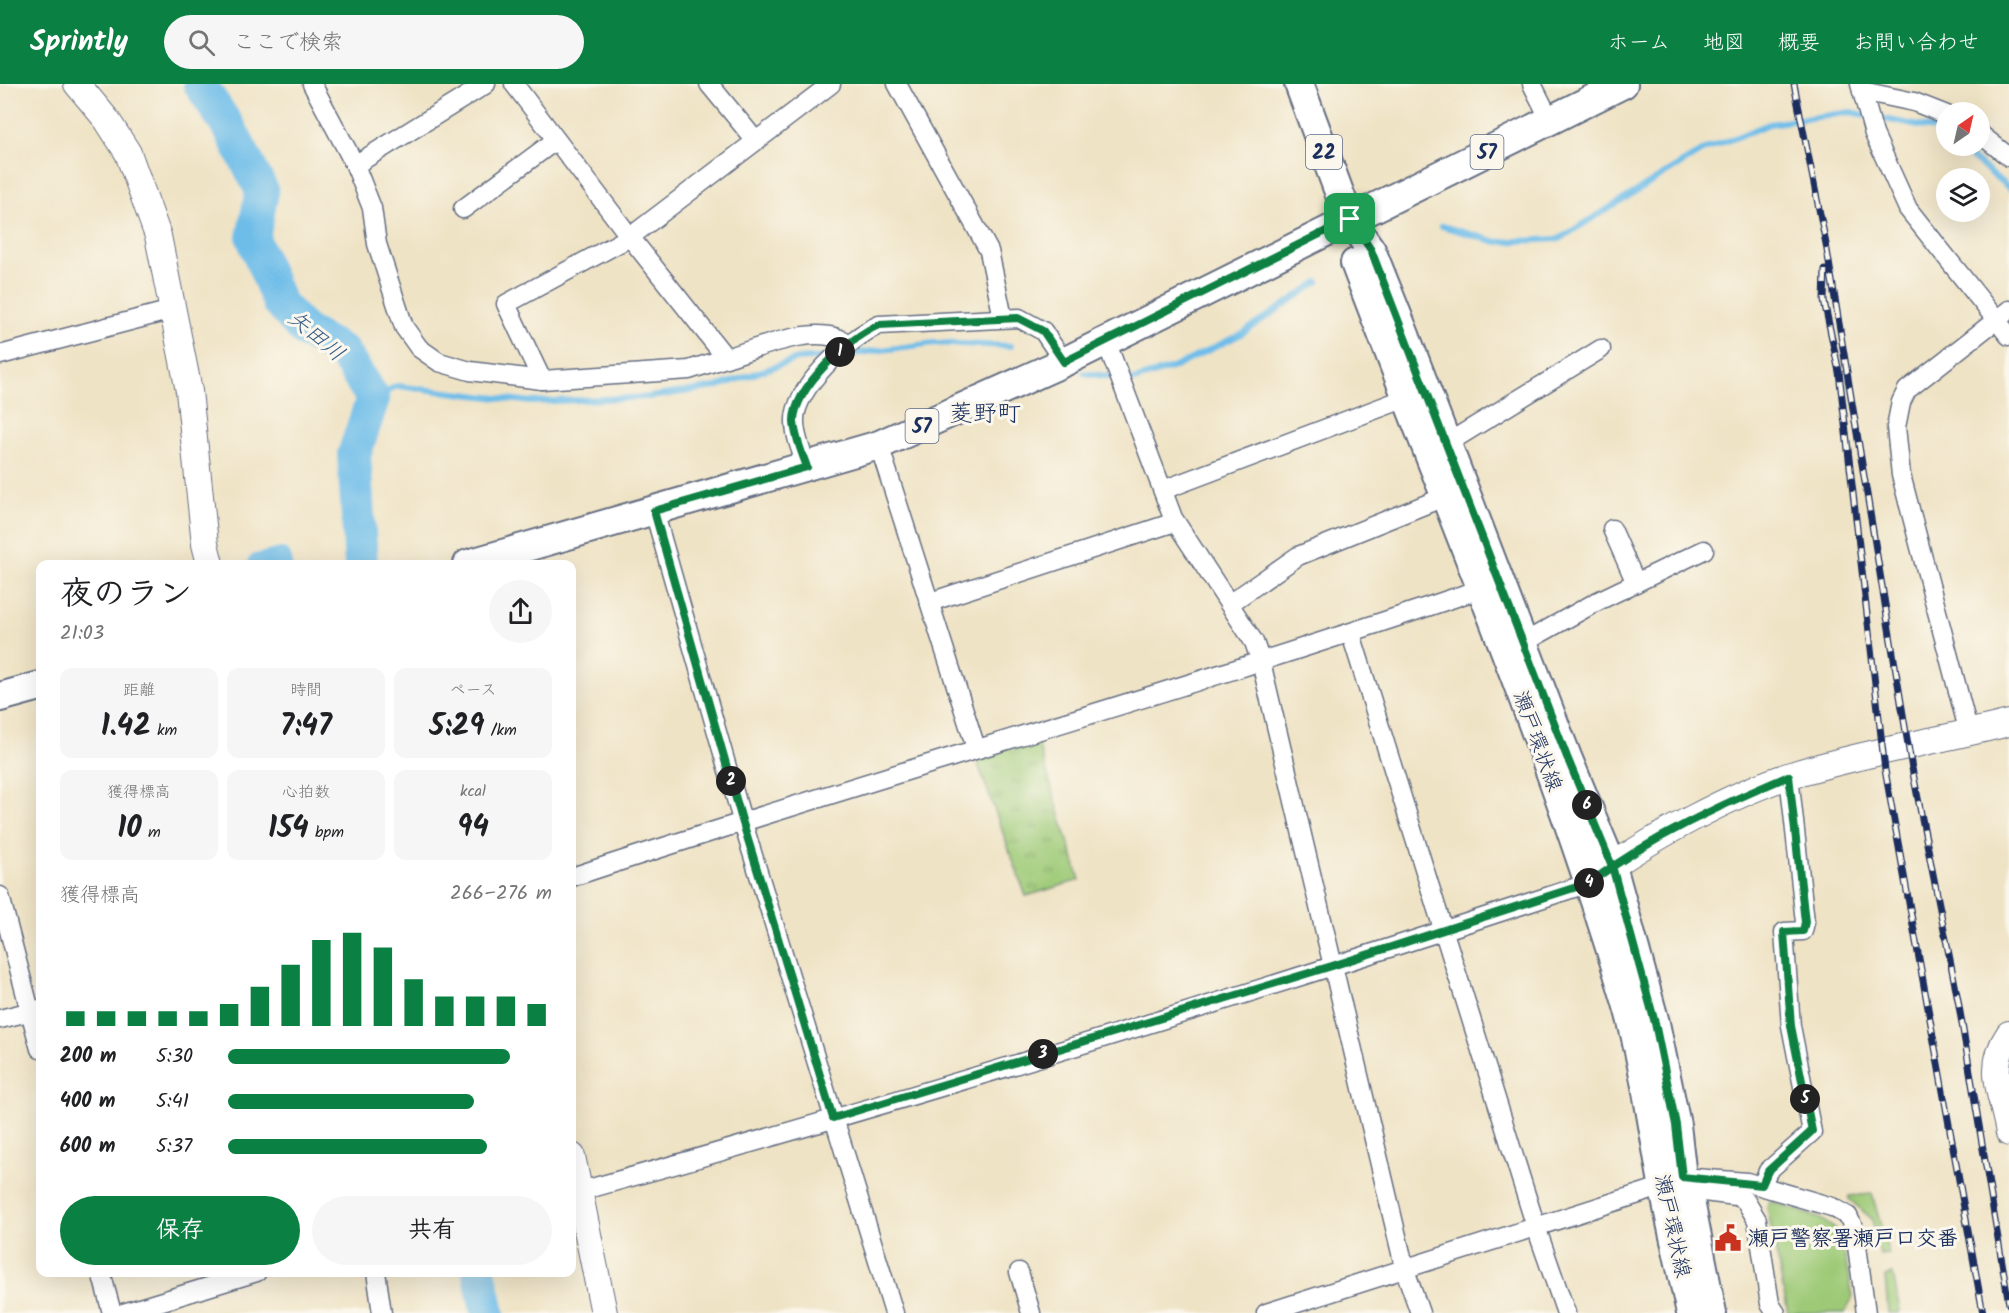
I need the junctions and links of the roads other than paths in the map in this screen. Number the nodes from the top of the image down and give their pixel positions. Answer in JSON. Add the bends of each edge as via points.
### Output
{"nodes":[{"id":1,"x":78,"y":84,"type":"edge"},
{"id":2,"x":312,"y":84,"type":"edge"},
{"id":3,"x":486,"y":84,"type":"edge"},
{"id":4,"x":514,"y":84,"type":"edge"},
{"id":5,"x":710,"y":84,"type":"edge"},
{"id":6,"x":831,"y":84,"type":"edge"},
{"id":7,"x":897,"y":84,"type":"edge"},
{"id":8,"x":1299,"y":84,"type":"edge"},
{"id":9,"x":1532,"y":84,"type":"edge"},
{"id":10,"x":1623,"y":84,"type":"edge"},
{"id":11,"x":1861,"y":87,"type":"edge"},
{"id":12,"x":1936,"y":111,"type":"edge"},
{"id":13,"x":1550,"y":120,"type":"junction"},
{"id":14,"x":556,"y":140,"type":"junction"},
{"id":15,"x":755,"y":140,"type":"junction"},
{"id":16,"x":1990,"y":142,"type":"edge"},
{"id":17,"x":2009,"y":157,"type":"edge"},
{"id":18,"x":355,"y":165,"type":"junction"},
{"id":19,"x":463,"y":209,"type":"dead end"},
{"id":20,"x":1350,"y":219,"type":"junction"},
{"id":21,"x":630,"y":237,"type":"junction"},
{"id":22,"x":172,"y":310,"type":"junction"},
{"id":23,"x":2003,"y":316,"type":"edge"},
{"id":24,"x":1003,"y":318,"type":"junction"},
{"id":25,"x":2009,"y":336,"type":"edge"},
{"id":26,"x":849,"y":344,"type":"junction"},
{"id":27,"x":1109,"y":349,"type":"junction"},
{"id":28,"x":1601,"y":349,"type":"dead end"},
{"id":29,"x":0,"y":355,"type":"edge"},
{"id":30,"x":726,"y":358,"type":"junction"},
{"id":31,"x":1064,"y":362,"type":"junction"},
{"id":32,"x":542,"y":380,"type":"junction"},
{"id":33,"x":1406,"y":398,"type":"junction"},
{"id":34,"x":1446,"y":444,"type":"junction"},
{"id":35,"x":879,"y":445,"type":"junction"},
{"id":36,"x":807,"y":467,"type":"junction"},
{"id":37,"x":1162,"y":490,"type":"junction"},
{"id":38,"x":1444,"y":497,"type":"junction"},
{"id":39,"x":654,"y":511,"type":"junction"},
{"id":40,"x":1175,"y":522,"type":"junction"},
{"id":41,"x":1612,"y":529,"type":"dead end"},
{"id":42,"x":1704,"y":550,"type":"dead end"},
{"id":43,"x":209,"y":560,"type":"edge"},
{"id":44,"x":482,"y":560,"type":"edge"},
{"id":45,"x":1636,"y":583,"type":"junction"},
{"id":46,"x":1480,"y":589,"type":"junction"},
{"id":47,"x":930,"y":602,"type":"junction"},
{"id":48,"x":1229,"y":604,"type":"junction"},
{"id":49,"x":1350,"y":634,"type":"junction"},
{"id":50,"x":1523,"y":644,"type":"junction"},
{"id":51,"x":1261,"y":662,"type":"junction"},
{"id":52,"x":36,"y":687,"type":"edge"},
{"id":53,"x":0,"y":697,"type":"edge"},
{"id":54,"x":2009,"y":723,"type":"edge"},
{"id":55,"x":1970,"y":733,"type":"junction"},
{"id":56,"x":976,"y":748,"type":"junction"},
{"id":57,"x":1789,"y":776,"type":"junction"},
{"id":58,"x":742,"y":820,"type":"junction"},
{"id":59,"x":1612,"y":866,"type":"junction"},
{"id":60,"x":576,"y":876,"type":"edge"},
{"id":61,"x":1589,"y":883,"type":"junction"},
{"id":62,"x":0,"y":896,"type":"edge"},
{"id":63,"x":1444,"y":931,"type":"junction"},
{"id":64,"x":1332,"y":966,"type":"junction"},
{"id":65,"x":35,"y":1010,"type":"edge"},
{"id":66,"x":0,"y":1020,"type":"edge"},
{"id":67,"x":2009,"y":1034,"type":"edge"},
{"id":68,"x":2007,"y":1105,"type":"edge"},
{"id":69,"x":833,"y":1118,"type":"junction"},
{"id":70,"x":2009,"y":1133,"type":"edge"},
{"id":71,"x":576,"y":1174,"type":"edge"},
{"id":72,"x":1678,"y":1184,"type":"junction"},
{"id":73,"x":1762,"y":1185,"type":"junction"},
{"id":74,"x":580,"y":1191,"type":"junction"},
{"id":75,"x":1536,"y":1227,"type":"junction"},
{"id":76,"x":1405,"y":1270,"type":"junction"},
{"id":77,"x":1019,"y":1272,"type":"dead end"},
{"id":78,"x":102,"y":1277,"type":"edge"},
{"id":79,"x":240,"y":1277,"type":"edge"},
{"id":80,"x":377,"y":1277,"type":"edge"},
{"id":81,"x":112,"y":1313,"type":"edge"},
{"id":82,"x":123,"y":1313,"type":"edge"},
{"id":83,"x":382,"y":1313,"type":"edge"},
{"id":84,"x":604,"y":1313,"type":"edge"},
{"id":85,"x":894,"y":1313,"type":"edge"},
{"id":86,"x":1031,"y":1313,"type":"edge"},
{"id":87,"x":1266,"y":1313,"type":"edge"},
{"id":88,"x":1420,"y":1313,"type":"edge"},
{"id":89,"x":1566,"y":1313,"type":"edge"},
{"id":90,"x":1691,"y":1313,"type":"edge"},
{"id":91,"x":1712,"y":1313,"type":"edge"},
{"id":92,"x":1776,"y":1313,"type":"edge"},
{"id":93,"x":1866,"y":1313,"type":"edge"}],
"edges":[{"from":1,"to":22,"type":"street","via":[[128,153],[158,236]]},
{"from":2,"to":18,"type":"street"},
{"from":3,"to":18,"type":"street"},
{"from":4,"to":14,"type":"street"},
{"from":5,"to":15,"type":"street"},
{"from":6,"to":15,"type":"street"},
{"from":7,"to":24,"type":"street","via":[[989,251]]},
{"from":8,"to":20,"type":"main road","name":"瀬戸環状線","number":"22"},
{"from":9,"to":13,"type":"street"},
{"from":10,"to":13,"type":"main road","number":"57"},
{"from":11,"to":12,"type":"street"},
{"from":11,"to":23,"type":"street","via":[[1874,134],[1908,209]]},
{"from":13,"to":20,"type":"main road","number":"57"},
{"from":14,"to":19,"type":"street"},
{"from":14,"to":21,"type":"street"},
{"from":15,"to":21,"type":"street"},
{"from":16,"to":17,"type":"street"},
{"from":18,"to":32,"type":"street","via":[[372,208],[377,244],[404,327],[419,348],[439,362],[470,371]]},
{"from":20,"to":27,"type":"main road","number":"57"},
{"from":20,"to":33,"type":"main road","name":"瀬戸環状線","number":"22","via":[[1350,250]]},
{"from":20,"to":34,"type":"main road","name":"瀬戸環状線","number":"22","via":[[1371,250]]},
{"from":21,"to":30,"type":"street"},
{"from":21,"to":32,"type":"street","via":[[506,304]]},
{"from":22,"to":29,"type":"street"},
{"from":22,"to":43,"type":"street","via":[[189,391]]},
{"from":23,"to":25,"type":"street"},
{"from":23,"to":55,"type":"street","via":[[1907,390],[1900,402],[1896,427],[1901,475]]},
{"from":24,"to":26,"type":"street","via":[[879,325],[862,332]]},
{"from":24,"to":31,"type":"street","via":[[1018,318],[1043,331]]},
{"from":26,"to":30,"type":"street","via":[[826,334]]},
{"from":26,"to":36,"type":"street","via":[[798,402],[794,421]]},
{"from":27,"to":31,"type":"main road","number":"57"},
{"from":27,"to":37,"type":"street"},
{"from":28,"to":34,"type":"street"},
{"from":30,"to":32,"type":"street","via":[[689,369]]},
{"from":31,"to":35,"type":"main road","number":"57"},
{"from":33,"to":37,"type":"street"},
{"from":33,"to":38,"type":"main road","name":"瀬戸環状線","number":"22"},
{"from":34,"to":50,"type":"main road","name":"瀬戸環状線","number":"22"},
{"from":35,"to":36,"type":"main road","number":"57"},
{"from":35,"to":47,"type":"street"},
{"from":36,"to":39,"type":"main road","number":"57"},
{"from":37,"to":40,"type":"street"},
{"from":38,"to":46,"type":"main road","name":"瀬戸環状線","number":"22"},
{"from":38,"to":48,"type":"street","via":[[1298,556]]},
{"from":39,"to":44,"type":"main road","number":"57"},
{"from":39,"to":58,"type":"street"},
{"from":40,"to":47,"type":"street"},
{"from":40,"to":48,"type":"street"},
{"from":41,"to":45,"type":"street"},
{"from":42,"to":45,"type":"street"},
{"from":45,"to":50,"type":"street"},
{"from":46,"to":49,"type":"street"},
{"from":46,"to":61,"type":"main road","name":"瀬戸環状線","number":"22"},
{"from":47,"to":56,"type":"street"},
{"from":48,"to":51,"type":"street","via":[[1254,642]]},
{"from":49,"to":51,"type":"street"},
{"from":49,"to":63,"type":"street"},
{"from":50,"to":59,"type":"main road","name":"瀬戸環状線","number":"22"},
{"from":51,"to":56,"type":"street"},
{"from":51,"to":64,"type":"street"},
{"from":52,"to":53,"type":"main road"},
{"from":54,"to":55,"type":"street"},
{"from":55,"to":57,"type":"street","via":[[1859,756]]},
{"from":56,"to":58,"type":"street"},
{"from":57,"to":59,"type":"street","via":[[1693,819]]},
{"from":57,"to":73,"type":"street","via":[[1805,922],[1803,931],[1784,932],[1791,1026],[1812,1131],[1768,1171]]},
{"from":58,"to":60,"type":"street"},
{"from":58,"to":69,"type":"street"},
{"from":59,"to":61,"type":"street"},
{"from":59,"to":72,"type":"main road","name":"瀬戸環状線","number":"22","via":[[1655,1023],[1676,1125]]},
{"from":61,"to":63,"type":"street"},
{"from":61,"to":72,"type":"main road","name":"瀬戸環状線","number":"22"},
{"from":62,"to":65,"type":"street"},
{"from":63,"to":64,"type":"street"},
{"from":63,"to":75,"type":"street"},
{"from":64,"to":69,"type":"street"},
{"from":64,"to":76,"type":"street"},
{"from":65,"to":66,"type":"street"},
{"from":67,"to":68,"type":"street","via":[[1997,1052],[1995,1070]]},
{"from":68,"to":70,"type":"street"},
{"from":69,"to":74,"type":"street"},
{"from":69,"to":85,"type":"street"},
{"from":71,"to":74,"type":"street"},
{"from":72,"to":73,"type":"street"},
{"from":72,"to":75,"type":"street"},
{"from":72,"to":90,"type":"main road","name":"瀬戸環状線","number":"22"},
{"from":72,"to":91,"type":"main road","name":"瀬戸環状線","number":"22"},
{"from":72,"to":92,"type":"street","via":[[1736,1196],[1752,1209],[1770,1304]]},
{"from":73,"to":93,"type":"street","via":[[1832,1207],[1848,1216],[1855,1231]]},
{"from":74,"to":84,"type":"street"},
{"from":75,"to":76,"type":"street"},
{"from":75,"to":89,"type":"street"},
{"from":76,"to":87,"type":"street"},
{"from":76,"to":88,"type":"street"},
{"from":77,"to":86,"type":"street"},
{"from":78,"to":81,"type":"street"},
{"from":79,"to":82,"type":"street"},
{"from":80,"to":83,"type":"street"}]}
